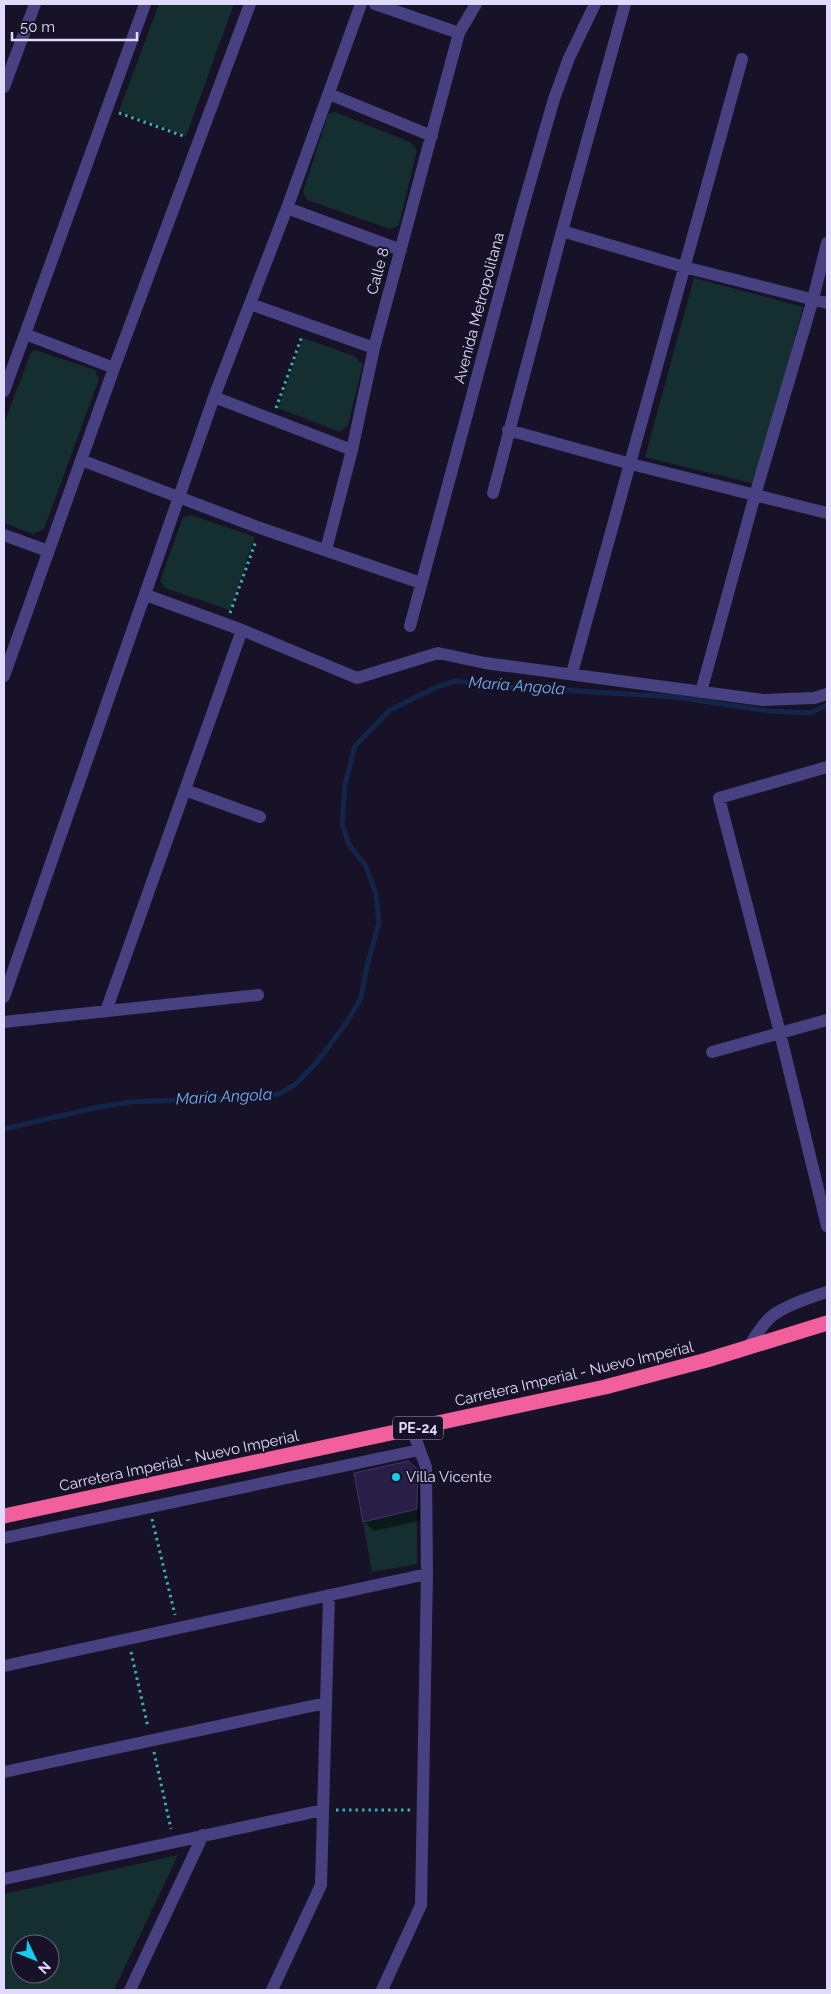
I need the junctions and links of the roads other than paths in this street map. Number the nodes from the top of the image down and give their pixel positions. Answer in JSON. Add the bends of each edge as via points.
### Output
{"nodes":[{"id":1,"x":35,"y":4,"type":"edge"},
{"id":2,"x":145,"y":4,"type":"edge"},
{"id":3,"x":250,"y":4,"type":"edge"},
{"id":4,"x":361,"y":4,"type":"edge"},
{"id":5,"x":375,"y":4,"type":"edge"},
{"id":6,"x":476,"y":4,"type":"edge"},
{"id":7,"x":595,"y":4,"type":"edge"},
{"id":8,"x":625,"y":4,"type":"edge"},
{"id":9,"x":459,"y":33,"type":"junction"},
{"id":10,"x":742,"y":59,"type":"dead end"},
{"id":11,"x":4,"y":87,"type":"edge"},
{"id":12,"x":329,"y":94,"type":"junction"},
{"id":13,"x":432,"y":136,"type":"junction"},
{"id":14,"x":287,"y":208,"type":"junction"},
{"id":15,"x":562,"y":231,"type":"junction"},
{"id":16,"x":827,"y":243,"type":"edge"},
{"id":17,"x":401,"y":250,"type":"junction"},
{"id":18,"x":684,"y":266,"type":"junction"},
{"id":19,"x":813,"y":299,"type":"junction"},
{"id":20,"x":827,"y":303,"type":"edge"},
{"id":21,"x":250,"y":304,"type":"junction"},
{"id":22,"x":25,"y":334,"type":"junction"},
{"id":23,"x":374,"y":348,"type":"junction"},
{"id":24,"x":114,"y":368,"type":"junction"},
{"id":25,"x":4,"y":391,"type":"edge"},
{"id":26,"x":214,"y":397,"type":"junction"},
{"id":27,"x":508,"y":430,"type":"junction"},
{"id":28,"x":352,"y":450,"type":"junction"},
{"id":29,"x":81,"y":460,"type":"junction"},
{"id":30,"x":631,"y":464,"type":"junction"},
{"id":31,"x":493,"y":493,"type":"dead end"},
{"id":32,"x":755,"y":495,"type":"junction"},
{"id":33,"x":178,"y":497,"type":"junction"},
{"id":34,"x":827,"y":513,"type":"edge"},
{"id":35,"x":4,"y":535,"type":"edge"},
{"id":36,"x":326,"y":550,"type":"junction"},
{"id":37,"x":48,"y":551,"type":"junction"},
{"id":38,"x":422,"y":583,"type":"junction"},
{"id":39,"x":146,"y":595,"type":"junction"},
{"id":40,"x":410,"y":626,"type":"dead end"},
{"id":41,"x":242,"y":630,"type":"junction"},
{"id":42,"x":572,"y":673,"type":"junction"},
{"id":43,"x":4,"y":676,"type":"edge"},
{"id":44,"x":701,"y":692,"type":"junction"},
{"id":45,"x":827,"y":694,"type":"edge"},
{"id":46,"x":827,"y":767,"type":"edge"},
{"id":47,"x":185,"y":790,"type":"junction"},
{"id":48,"x":260,"y":817,"type":"dead end"},
{"id":49,"x":258,"y":995,"type":"dead end"},
{"id":50,"x":4,"y":997,"type":"edge"},
{"id":51,"x":106,"y":1011,"type":"junction"},
{"id":52,"x":827,"y":1020,"type":"edge"},
{"id":53,"x":4,"y":1022,"type":"edge"},
{"id":54,"x":780,"y":1033,"type":"junction"},
{"id":55,"x":712,"y":1052,"type":"dead end"},
{"id":56,"x":827,"y":1226,"type":"edge"},
{"id":57,"x":827,"y":1292,"type":"edge"},
{"id":58,"x":827,"y":1323,"type":"edge"},
{"id":59,"x":748,"y":1348,"type":"junction"},
{"id":60,"x":412,"y":1429,"type":"junction"},
{"id":61,"x":419,"y":1450,"type":"junction"},
{"id":62,"x":4,"y":1516,"type":"edge"},
{"id":63,"x":4,"y":1538,"type":"edge"},
{"id":64,"x":427,"y":1574,"type":"junction"},
{"id":65,"x":329,"y":1595,"type":"junction"},
{"id":66,"x":4,"y":1666,"type":"edge"},
{"id":67,"x":326,"y":1703,"type":"junction"},
{"id":68,"x":4,"y":1772,"type":"edge"},
{"id":69,"x":323,"y":1810,"type":"junction"},
{"id":70,"x":204,"y":1836,"type":"junction"},
{"id":71,"x":4,"y":1879,"type":"edge"},
{"id":72,"x":130,"y":1990,"type":"edge"},
{"id":73,"x":272,"y":1990,"type":"edge"},
{"id":74,"x":382,"y":1990,"type":"edge"}],
"edges":[{"from":1,"to":11,"type":"street"},
{"from":2,"to":22,"type":"street"},
{"from":3,"to":24,"type":"street"},
{"from":4,"to":12,"type":"street"},
{"from":5,"to":9,"type":"street"},
{"from":6,"to":9,"type":"street","name":"Calle 8"},
{"from":7,"to":38,"type":"street","name":"Avenida Metropolitana","via":[[554,99]]},
{"from":8,"to":15,"type":"street"},
{"from":9,"to":13,"type":"street","name":"Calle 8"},
{"from":10,"to":18,"type":"street"},
{"from":12,"to":13,"type":"street"},
{"from":12,"to":14,"type":"street"},
{"from":13,"to":17,"type":"street","name":"Calle 8"},
{"from":14,"to":17,"type":"street"},
{"from":14,"to":21,"type":"street"},
{"from":15,"to":18,"type":"street"},
{"from":15,"to":27,"type":"street"},
{"from":16,"to":19,"type":"street"},
{"from":17,"to":23,"type":"street","name":"Calle 8"},
{"from":18,"to":19,"type":"street"},
{"from":18,"to":30,"type":"street"},
{"from":19,"to":20,"type":"street"},
{"from":19,"to":32,"type":"street"},
{"from":21,"to":23,"type":"street"},
{"from":21,"to":26,"type":"street"},
{"from":22,"to":24,"type":"street"},
{"from":22,"to":25,"type":"street"},
{"from":23,"to":28,"type":"street","name":"Calle 8"},
{"from":24,"to":29,"type":"street"},
{"from":26,"to":28,"type":"street"},
{"from":26,"to":33,"type":"street"},
{"from":27,"to":30,"type":"street"},
{"from":27,"to":31,"type":"street"},
{"from":28,"to":36,"type":"street","name":"Calle 8"},
{"from":29,"to":33,"type":"street"},
{"from":29,"to":37,"type":"street"},
{"from":30,"to":32,"type":"street"},
{"from":30,"to":42,"type":"street"},
{"from":32,"to":34,"type":"street"},
{"from":32,"to":44,"type":"street"},
{"from":33,"to":36,"type":"street"},
{"from":33,"to":39,"type":"street"},
{"from":35,"to":37,"type":"street"},
{"from":36,"to":38,"type":"street"},
{"from":37,"to":43,"type":"street"},
{"from":38,"to":40,"type":"street","name":"Avenida Metropolitana"},
{"from":39,"to":41,"type":"street"},
{"from":39,"to":50,"type":"street"},
{"from":41,"to":42,"type":"street","via":[[357,678],[438,653],[485,663]]},
{"from":41,"to":47,"type":"street"},
{"from":42,"to":44,"type":"street"},
{"from":44,"to":45,"type":"street","via":[[763,700],[814,698]]},
{"from":46,"to":54,"type":"street","via":[[719,798]]},
{"from":47,"to":48,"type":"street"},
{"from":47,"to":51,"type":"street"},
{"from":49,"to":51,"type":"street"},
{"from":51,"to":53,"type":"street"},
{"from":52,"to":54,"type":"street"},
{"from":54,"to":55,"type":"street"},
{"from":54,"to":56,"type":"street"},
{"from":57,"to":59,"type":"street","via":[[773,1315]]},
{"from":58,"to":59,"type":"highway","name":"Carretera Imperial - Nuevo Imperial","number":"PE-24"},
{"from":59,"to":60,"type":"highway","name":"Carretera Imperial - Nuevo Imperial","number":"PE-24","via":[[614,1385]]},
{"from":60,"to":61,"type":"street"},
{"from":60,"to":62,"type":"highway","name":"Carretera Imperial - Nuevo Imperial","number":"PE-24"},
{"from":61,"to":63,"type":"street"},
{"from":61,"to":64,"type":"street","via":[[426,1467]]},
{"from":64,"to":65,"type":"street"},
{"from":64,"to":74,"type":"street","via":[[422,1905]]},
{"from":65,"to":66,"type":"street"},
{"from":65,"to":67,"type":"street"},
{"from":67,"to":68,"type":"street"},
{"from":67,"to":69,"type":"street"},
{"from":69,"to":70,"type":"street"},
{"from":69,"to":73,"type":"street","via":[[321,1885]]},
{"from":70,"to":71,"type":"street"},
{"from":70,"to":72,"type":"street"}]}
